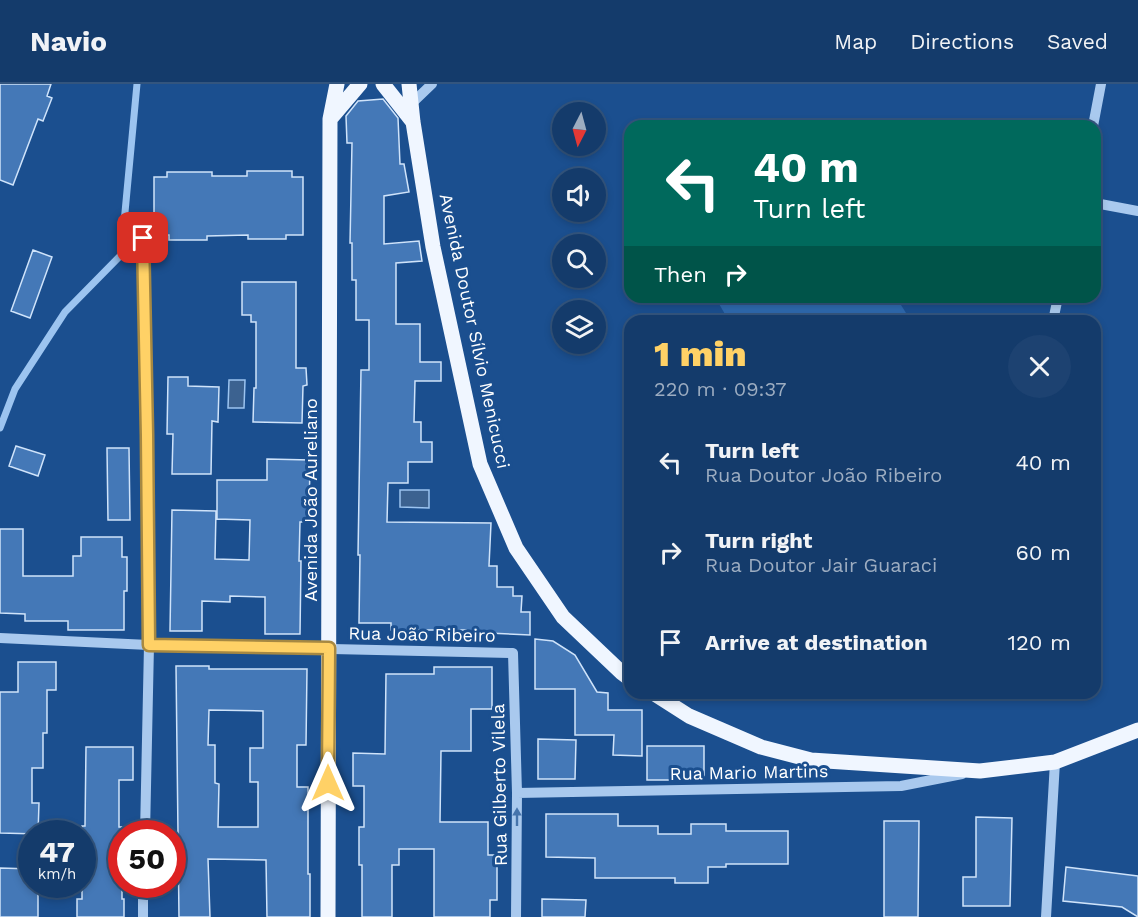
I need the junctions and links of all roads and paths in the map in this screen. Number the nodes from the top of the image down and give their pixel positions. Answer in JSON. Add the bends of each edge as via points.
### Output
{"nodes":[{"id":1,"x":337,"y":84,"type":"edge"},
{"id":2,"x":360,"y":84,"type":"edge"},
{"id":3,"x":383,"y":84,"type":"edge"},
{"id":4,"x":409,"y":84,"type":"edge"},
{"id":5,"x":432,"y":84,"type":"edge"},
{"id":6,"x":1101,"y":84,"type":"edge"},
{"id":7,"x":409,"y":113,"type":"junction"},
{"id":8,"x":330,"y":119,"type":"junction"},
{"id":9,"x":1094,"y":120,"type":"edge"},
{"id":10,"x":1101,"y":204,"type":"edge"},
{"id":11,"x":1138,"y":211,"type":"edge"},
{"id":12,"x":143,"y":238,"type":"dead end"},
{"id":13,"x":0,"y":638,"type":"edge"},
{"id":14,"x":149,"y":645,"type":"junction"},
{"id":15,"x":329,"y":648,"type":"junction"},
{"id":16,"x":513,"y":652,"type":"joint"},
{"id":17,"x":624,"y":674,"type":"edge"},
{"id":18,"x":662,"y":699,"type":"edge"},
{"id":19,"x":1138,"y":730,"type":"edge"},
{"id":20,"x":1055,"y":762,"type":"junction"},
{"id":21,"x":980,"y":771,"type":"junction"},
{"id":22,"x":517,"y":793,"type":"junction"},
{"id":23,"x":145,"y":820,"type":"edge"},
{"id":24,"x":144,"y":898,"type":"edge"},
{"id":25,"x":143,"y":917,"type":"edge"},
{"id":26,"x":328,"y":917,"type":"edge"},
{"id":27,"x":516,"y":917,"type":"edge"},
{"id":28,"x":1046,"y":917,"type":"edge"}],
"edges":[{"from":1,"to":8,"type":"main road","name":"Avenida João Aureliano"},
{"from":2,"to":8,"type":"main road"},
{"from":3,"to":7,"type":"main road","name":"Avenida Doutor Sílvio Menicucci"},
{"from":4,"to":7,"type":"main road","name":"Avenida Doutor Sílvio Menicucci"},
{"from":5,"to":7,"type":"street"},
{"from":6,"to":9,"type":"street"},
{"from":7,"to":17,"type":"main road","name":"Avenida Doutor Sílvio Menicucci","via":[[433,247],[480,464],[516,548],[563,617]]},
{"from":8,"to":15,"type":"main road","name":"Avenida João Aureliano"},
{"from":10,"to":11,"type":"street"},
{"from":12,"to":14,"type":"street"},
{"from":13,"to":14,"type":"street","name":"Rua João Ribeiro"},
{"from":14,"to":15,"type":"street","name":"Rua João Ribeiro"},
{"from":14,"to":23,"type":"street"},
{"from":15,"to":16,"type":"street","name":"Rua João Ribeiro"},
{"from":15,"to":26,"type":"main road","name":"Avenida João Aureliano"},
{"from":16,"to":22,"type":"street","name":"Rua Gilberto Vilela"},
{"from":18,"to":21,"type":"main road","via":[[689,716],[761,747],[812,760]]},
{"from":19,"to":20,"type":"main road"},
{"from":20,"to":21,"type":"main road"},
{"from":20,"to":28,"type":"street"},
{"from":21,"to":22,"type":"street","name":"Rua Mario Martins","via":[[900,786]]},
{"from":27,"to":22,"type":"street","name":"Rua Gilberto Vilela","one_way":true},
{"from":24,"to":25,"type":"street"}]}
